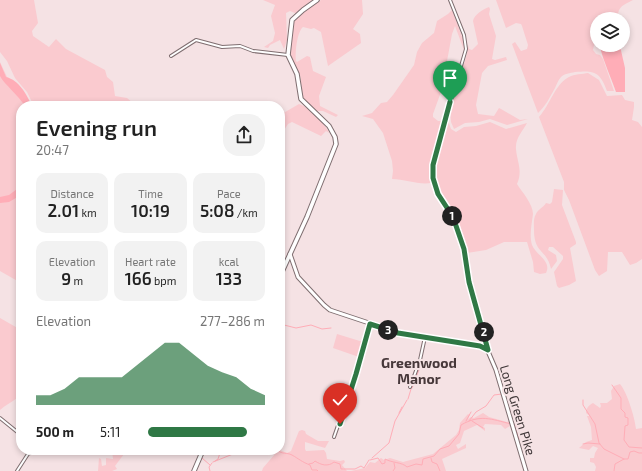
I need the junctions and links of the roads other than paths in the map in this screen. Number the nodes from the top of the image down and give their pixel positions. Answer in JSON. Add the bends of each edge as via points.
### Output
{"nodes":[{"id":1,"x":317,"y":0,"type":"edge"},
{"id":2,"x":450,"y":0,"type":"edge"},
{"id":3,"x":288,"y":55,"type":"junction"},
{"id":4,"x":170,"y":56,"type":"dead end"},
{"id":5,"x":290,"y":254,"type":"junction"},
{"id":6,"x":285,"y":265,"type":"edge"},
{"id":7,"x":370,"y":324,"type":"junction"},
{"id":8,"x":425,"y":337,"type":"junction"},
{"id":9,"x":488,"y":350,"type":"junction"},
{"id":10,"x":410,"y":387,"type":"dead end"},
{"id":11,"x":0,"y":418,"type":"edge"},
{"id":12,"x":16,"y":431,"type":"edge"},
{"id":13,"x":334,"y":437,"type":"dead end"},
{"id":14,"x":27,"y":455,"type":"edge"},
{"id":15,"x":201,"y":455,"type":"edge"},
{"id":16,"x":17,"y":471,"type":"edge"},
{"id":17,"x":194,"y":471,"type":"edge"},
{"id":18,"x":526,"y":471,"type":"edge"}],
"edges":[{"from":1,"to":3,"type":"main road","via":[[292,20]]},
{"from":2,"to":9,"type":"street","via":[[464,35],[466,49],[432,169],[438,194],[453,217],[464,249],[469,282]]},
{"from":3,"to":4,"type":"street","via":[[253,51],[240,46],[222,47],[196,40]]},
{"from":3,"to":5,"type":"main road","via":[[297,74],[301,99],[329,126],[336,143]]},
{"from":5,"to":6,"type":"main road"},
{"from":5,"to":7,"type":"street","via":[[298,277],[325,306]]},
{"from":7,"to":8,"type":"street"},
{"from":7,"to":13,"type":"street"},
{"from":8,"to":9,"type":"street","via":[[480,346]]},
{"from":8,"to":10,"type":"street"},
{"from":9,"to":18,"type":"street","name":"Long Green Pike"},
{"from":11,"to":12,"type":"street"},
{"from":14,"to":16,"type":"street"},
{"from":15,"to":17,"type":"main road"}]}
